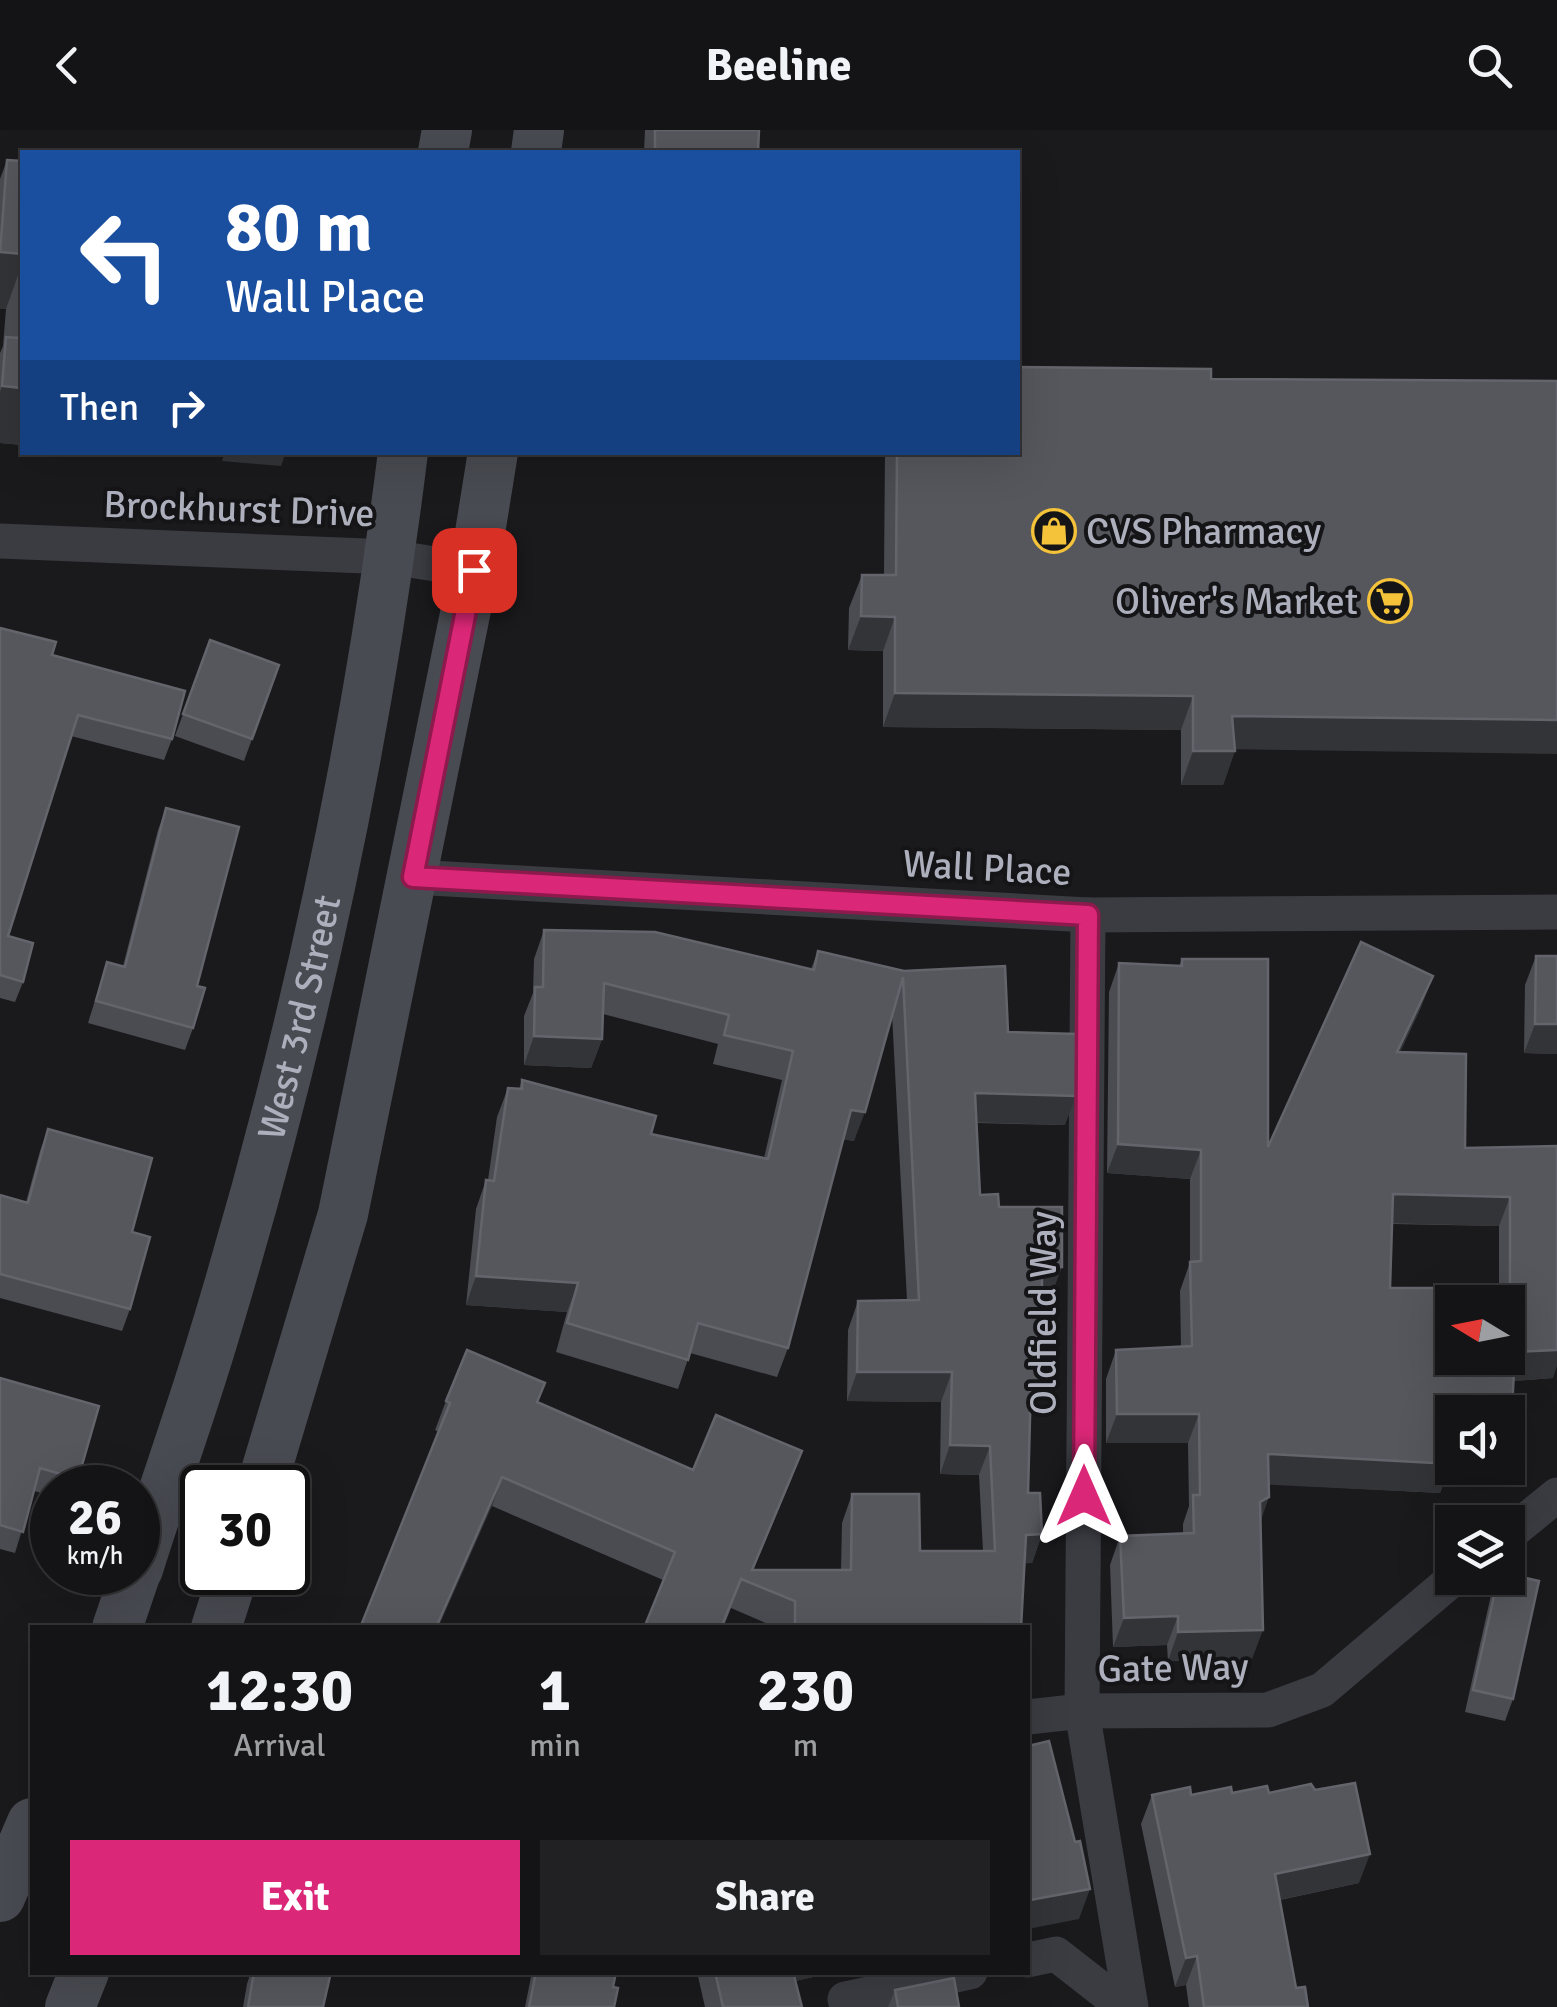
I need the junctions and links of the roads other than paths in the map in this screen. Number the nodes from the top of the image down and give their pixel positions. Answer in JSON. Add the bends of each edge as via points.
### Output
{"nodes":[{"id":1,"x":403,"y":455,"type":"edge"},
{"id":2,"x":493,"y":455,"type":"edge"},
{"id":3,"x":0,"y":540,"type":"edge"},
{"id":4,"x":390,"y":557,"type":"junction"},
{"id":5,"x":474,"y":570,"type":"junction"},
{"id":6,"x":413,"y":877,"type":"junction"},
{"id":7,"x":1557,"y":912,"type":"edge"},
{"id":8,"x":1088,"y":915,"type":"junction"},
{"id":9,"x":267,"y":1465,"type":"edge"},
{"id":10,"x":1557,"y":1495,"type":"edge"},
{"id":11,"x":160,"y":1501,"type":"edge"},
{"id":12,"x":1525,"y":1521,"type":"edge"},
{"id":13,"x":1435,"y":1594,"type":"edge"},
{"id":14,"x":128,"y":1595,"type":"edge"},
{"id":15,"x":227,"y":1595,"type":"edge"},
{"id":16,"x":117,"y":1625,"type":"edge"},
{"id":17,"x":217,"y":1625,"type":"edge"},
{"id":18,"x":1082,"y":1711,"type":"junction"},
{"id":19,"x":1030,"y":1717,"type":"edge"},
{"id":20,"x":30,"y":1829,"type":"edge"},
{"id":21,"x":0,"y":1898,"type":"edge"},
{"id":22,"x":1030,"y":1960,"type":"edge"},
{"id":23,"x":83,"y":1975,"type":"edge"},
{"id":24,"x":956,"y":1975,"type":"edge"},
{"id":25,"x":70,"y":2007,"type":"edge"},
{"id":26,"x":847,"y":2007,"type":"edge"},
{"id":27,"x":1127,"y":2007,"type":"edge"}],
"edges":[{"from":1,"to":4,"type":"main road","name":"West 3rd Street"},
{"from":2,"to":5,"type":"main road"},
{"from":3,"to":4,"type":"street","name":"Brockhurst Drive"},
{"from":4,"to":5,"type":"street","name":"Brockhurst Drive"},
{"from":4,"to":11,"type":"main road","name":"West 3rd Street","via":[[302,1014],[213,1339]]},
{"from":5,"to":6,"type":"main road"},
{"from":6,"to":8,"type":"street","name":"Wall Place"},
{"from":6,"to":9,"type":"main road","via":[[342,1214]]},
{"from":7,"to":8,"type":"street","name":"Wall Place"},
{"from":8,"to":18,"type":"street","name":"Oldfield Way"},
{"from":10,"to":12,"type":"street"},
{"from":13,"to":18,"type":"street","name":"Gate Way","via":[[1322,1690],[1268,1710]]},
{"from":14,"to":16,"type":"main road","name":"West 3rd Street"},
{"from":15,"to":17,"type":"main road"},
{"from":18,"to":19,"type":"street","name":"Gate Way"},
{"from":18,"to":27,"type":"street","name":"Oldfield Way"},
{"from":20,"to":21,"type":"main road"},
{"from":22,"to":27,"type":"street","name":"Oldfield Way","via":[[1056,1954]]},
{"from":23,"to":25,"type":"main road"},
{"from":24,"to":26,"type":"street","via":[[845,1999]]}]}
